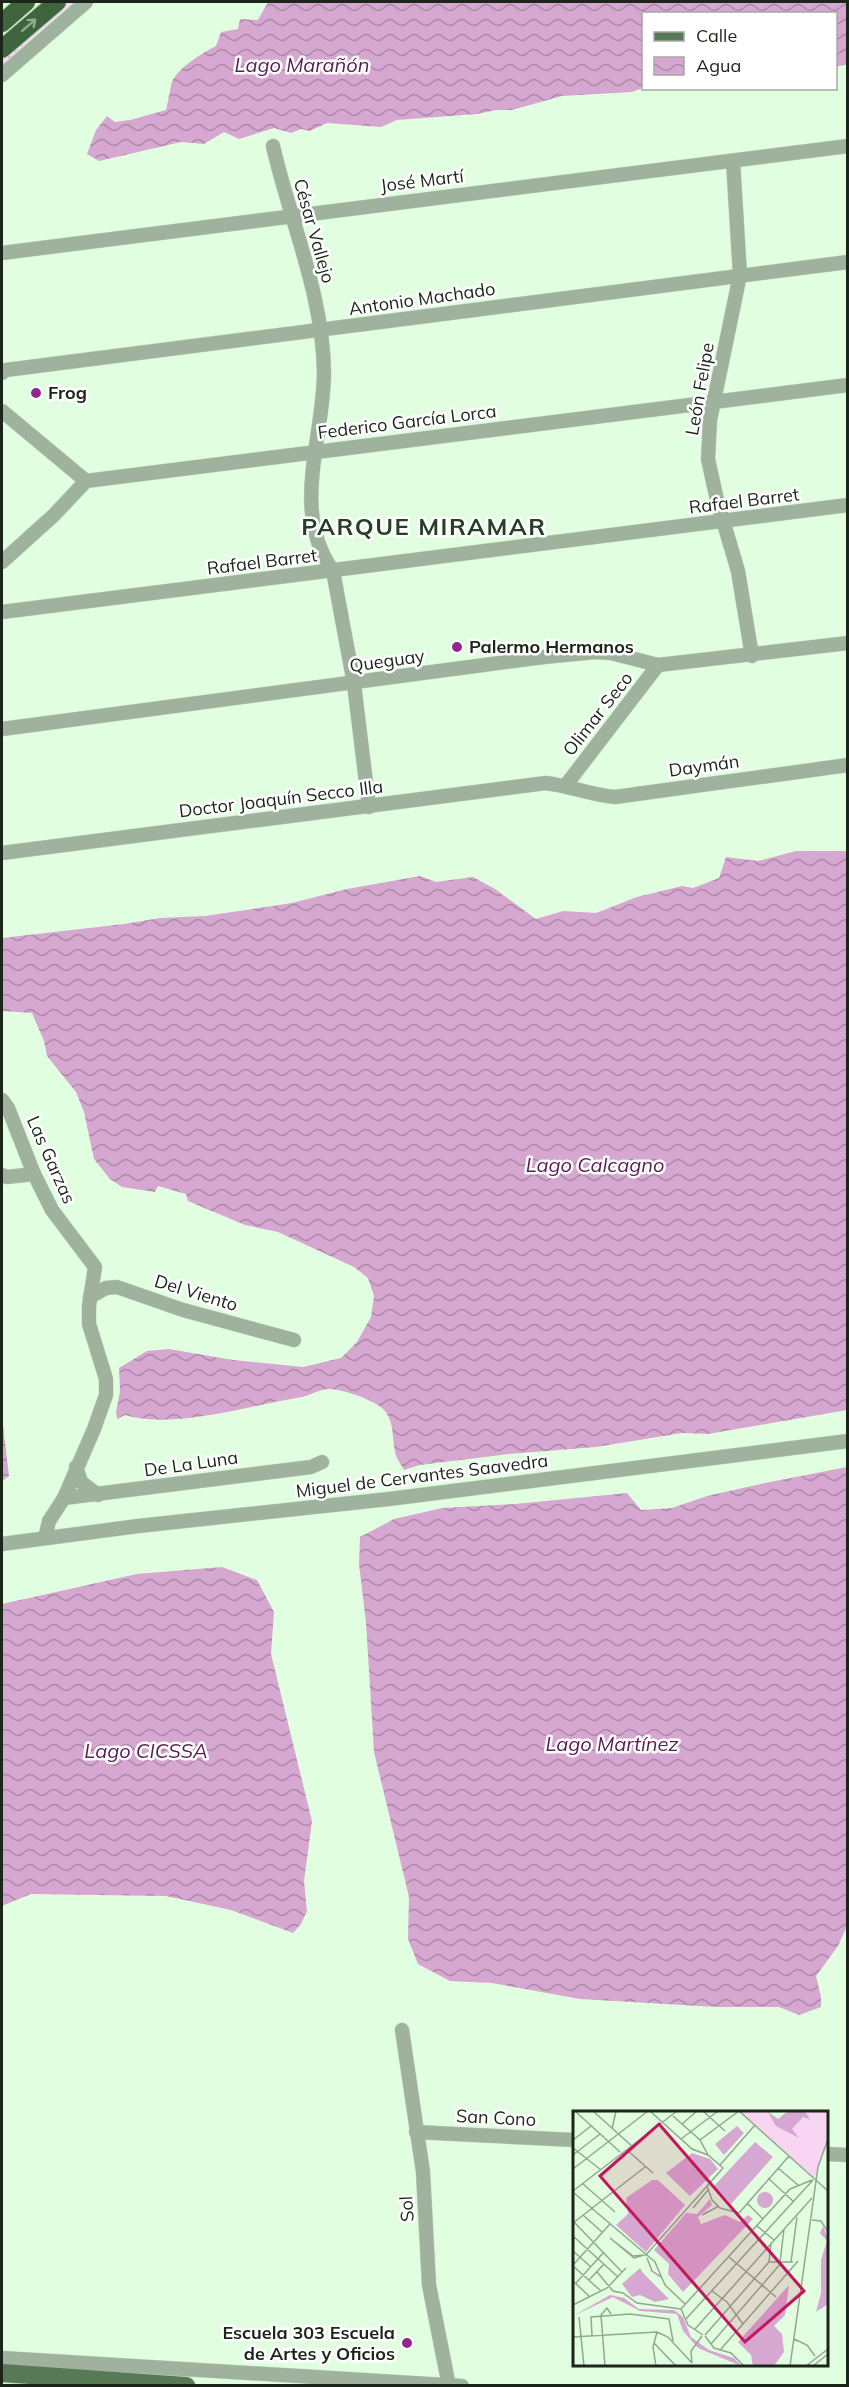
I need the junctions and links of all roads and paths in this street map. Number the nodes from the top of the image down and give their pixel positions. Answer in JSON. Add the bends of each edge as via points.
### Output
{"nodes":[{"id":1,"x":26,"y":2,"type":"edge"},
{"id":2,"x":57,"y":2,"type":"edge"},
{"id":3,"x":86,"y":2,"type":"edge"},
{"id":4,"x":2,"y":23,"type":"edge"},
{"id":5,"x":2,"y":49,"type":"edge"},
{"id":6,"x":2,"y":75,"type":"edge"},
{"id":7,"x":273,"y":146,"type":"dead end"},
{"id":8,"x":848,"y":146,"type":"edge"},
{"id":9,"x":733,"y":161,"type":"junction"},
{"id":10,"x":293,"y":215,"type":"junction"},
{"id":11,"x":2,"y":254,"type":"edge"},
{"id":12,"x":848,"y":262,"type":"edge"},
{"id":13,"x":740,"y":275,"type":"junction"},
{"id":14,"x":320,"y":331,"type":"junction"},
{"id":15,"x":2,"y":373,"type":"edge"},
{"id":16,"x":848,"y":385,"type":"edge"},
{"id":17,"x":714,"y":400,"type":"junction"},
{"id":18,"x":2,"y":411,"type":"edge"},
{"id":19,"x":315,"y":451,"type":"junction"},
{"id":20,"x":86,"y":481,"type":"junction"},
{"id":21,"x":848,"y":505,"type":"edge"},
{"id":22,"x":724,"y":522,"type":"junction"},
{"id":23,"x":2,"y":562,"type":"edge"},
{"id":24,"x":333,"y":571,"type":"junction"},
{"id":25,"x":2,"y":612,"type":"edge"},
{"id":26,"x":848,"y":643,"type":"edge"},
{"id":27,"x":752,"y":656,"type":"junction"},
{"id":28,"x":658,"y":665,"type":"junction"},
{"id":29,"x":354,"y":684,"type":"junction"},
{"id":30,"x":2,"y":729,"type":"edge"},
{"id":31,"x":848,"y":765,"type":"edge"},
{"id":32,"x":566,"y":785,"type":"junction"},
{"id":33,"x":369,"y":807,"type":"junction"},
{"id":34,"x":2,"y":853,"type":"edge"},
{"id":35,"x":2,"y":1100,"type":"edge"},
{"id":36,"x":34,"y":1174,"type":"junction"},
{"id":37,"x":2,"y":1176,"type":"edge"},
{"id":38,"x":95,"y":1266,"type":"junction"},
{"id":39,"x":117,"y":1287,"type":"junction"},
{"id":40,"x":90,"y":1297,"type":"junction"},
{"id":41,"x":294,"y":1340,"type":"dead end"},
{"id":42,"x":848,"y":1442,"type":"edge"},
{"id":43,"x":322,"y":1461,"type":"dead end"},
{"id":44,"x":76,"y":1467,"type":"junction"},
{"id":45,"x":98,"y":1495,"type":"junction"},
{"id":46,"x":64,"y":1498,"type":"junction"},
{"id":47,"x":45,"y":1538,"type":"junction"},
{"id":48,"x":2,"y":1544,"type":"edge"},
{"id":49,"x":402,"y":2030,"type":"dead end"},
{"id":50,"x":417,"y":2132,"type":"junction"},
{"id":51,"x":573,"y":2140,"type":"edge"},
{"id":52,"x":828,"y":2154,"type":"edge"},
{"id":53,"x":848,"y":2155,"type":"edge"},
{"id":54,"x":2,"y":2358,"type":"edge"},
{"id":55,"x":2,"y":2373,"type":"edge"},
{"id":56,"x":379,"y":2383,"type":"edge"},
{"id":57,"x":186,"y":2385,"type":"edge"},
{"id":58,"x":449,"y":2385,"type":"edge"},
{"id":59,"x":462,"y":2385,"type":"edge"}],
"edges":[{"from":1,"to":4,"type":"highway"},
{"from":5,"to":2,"type":"highway","one_way":true},
{"from":3,"to":6,"type":"street"},
{"from":7,"to":10,"type":"street","name":"César Vallejo","via":[[283,193]]},
{"from":8,"to":9,"type":"street","name":"José Martí"},
{"from":9,"to":10,"type":"street","name":"José Martí"},
{"from":9,"to":13,"type":"street","name":"León Felipe"},
{"from":10,"to":11,"type":"street","name":"José Martí"},
{"from":10,"to":14,"type":"street","name":"César Vallejo"},
{"from":12,"to":13,"type":"street","name":"Antonio Machado"},
{"from":13,"to":14,"type":"street","name":"Antonio Machado"},
{"from":13,"to":17,"type":"street","name":"León Felipe"},
{"from":14,"to":15,"type":"street","name":"Antonio Machado"},
{"from":14,"to":19,"type":"street","name":"César Vallejo","via":[[323,391]]},
{"from":16,"to":17,"type":"street","name":"Federico García Lorca"},
{"from":17,"to":19,"type":"street","name":"Federico García Lorca"},
{"from":17,"to":22,"type":"street","name":"León Felipe","via":[[707,439],[708,459]]},
{"from":18,"to":20,"type":"street"},
{"from":19,"to":20,"type":"street","name":"Federico García Lorca"},
{"from":19,"to":24,"type":"street","name":"César Vallejo","via":[[310,493],[312,517],[324,559]]},
{"from":20,"to":23,"type":"street"},
{"from":21,"to":22,"type":"street","name":"Rafael Barret"},
{"from":22,"to":24,"type":"street","name":"Rafael Barret"},
{"from":22,"to":27,"type":"street","name":"León Felipe","via":[[738,571]]},
{"from":24,"to":25,"type":"street","name":"Rafael Barret"},
{"from":24,"to":29,"type":"street","name":"César Vallejo"},
{"from":26,"to":27,"type":"street","name":"Queguay"},
{"from":27,"to":28,"type":"street","name":"Queguay"},
{"from":28,"to":29,"type":"street","name":"Queguay","via":[[595,652]]},
{"from":28,"to":32,"type":"street","name":"Olimar Seco"},
{"from":29,"to":30,"type":"street","name":"Queguay"},
{"from":29,"to":33,"type":"street","name":"César Vallejo"},
{"from":31,"to":32,"type":"street","name":"Daymán","via":[[615,796]]},
{"from":32,"to":33,"type":"street","name":"Doctor Joaquín Secco Illa","via":[[546,783]]},
{"from":33,"to":34,"type":"street","name":"Doctor Joaquín Secco Illa"},
{"from":35,"to":36,"type":"street","name":"Las Garzas"},
{"from":36,"to":37,"type":"street"},
{"from":36,"to":38,"type":"street","name":"Las Garzas","via":[[52,1210]]},
{"from":38,"to":39,"type":"street","name":"Las Garzas"},
{"from":38,"to":40,"type":"street"},
{"from":39,"to":40,"type":"street"},
{"from":39,"to":41,"type":"street","name":"Del Viento","via":[[183,1310]]},
{"from":40,"to":44,"type":"street","via":[[89,1324],[106,1379],[106,1395]]},
{"from":42,"to":47,"type":"street","name":"Miguel de Cervantes Saavedra"},
{"from":43,"to":45,"type":"street","name":"De La Luna","via":[[311,1467]]},
{"from":44,"to":45,"type":"street","via":[[81,1482]]},
{"from":44,"to":46,"type":"street"},
{"from":45,"to":46,"type":"street","name":"De La Luna"},
{"from":46,"to":47,"type":"street","via":[[49,1521]]},
{"from":47,"to":48,"type":"street","name":"Miguel de Cervantes Saavedra"},
{"from":49,"to":50,"type":"street","name":"Sol"},
{"from":50,"to":51,"type":"street","name":"San Cono"},
{"from":50,"to":58,"type":"street","name":"Sol","via":[[429,2285]]},
{"from":52,"to":53,"type":"street"},
{"from":54,"to":56,"type":"street"},
{"from":55,"to":57,"type":"main road"},
{"from":56,"to":58,"type":"street"},
{"from":58,"to":59,"type":"street"}]}
